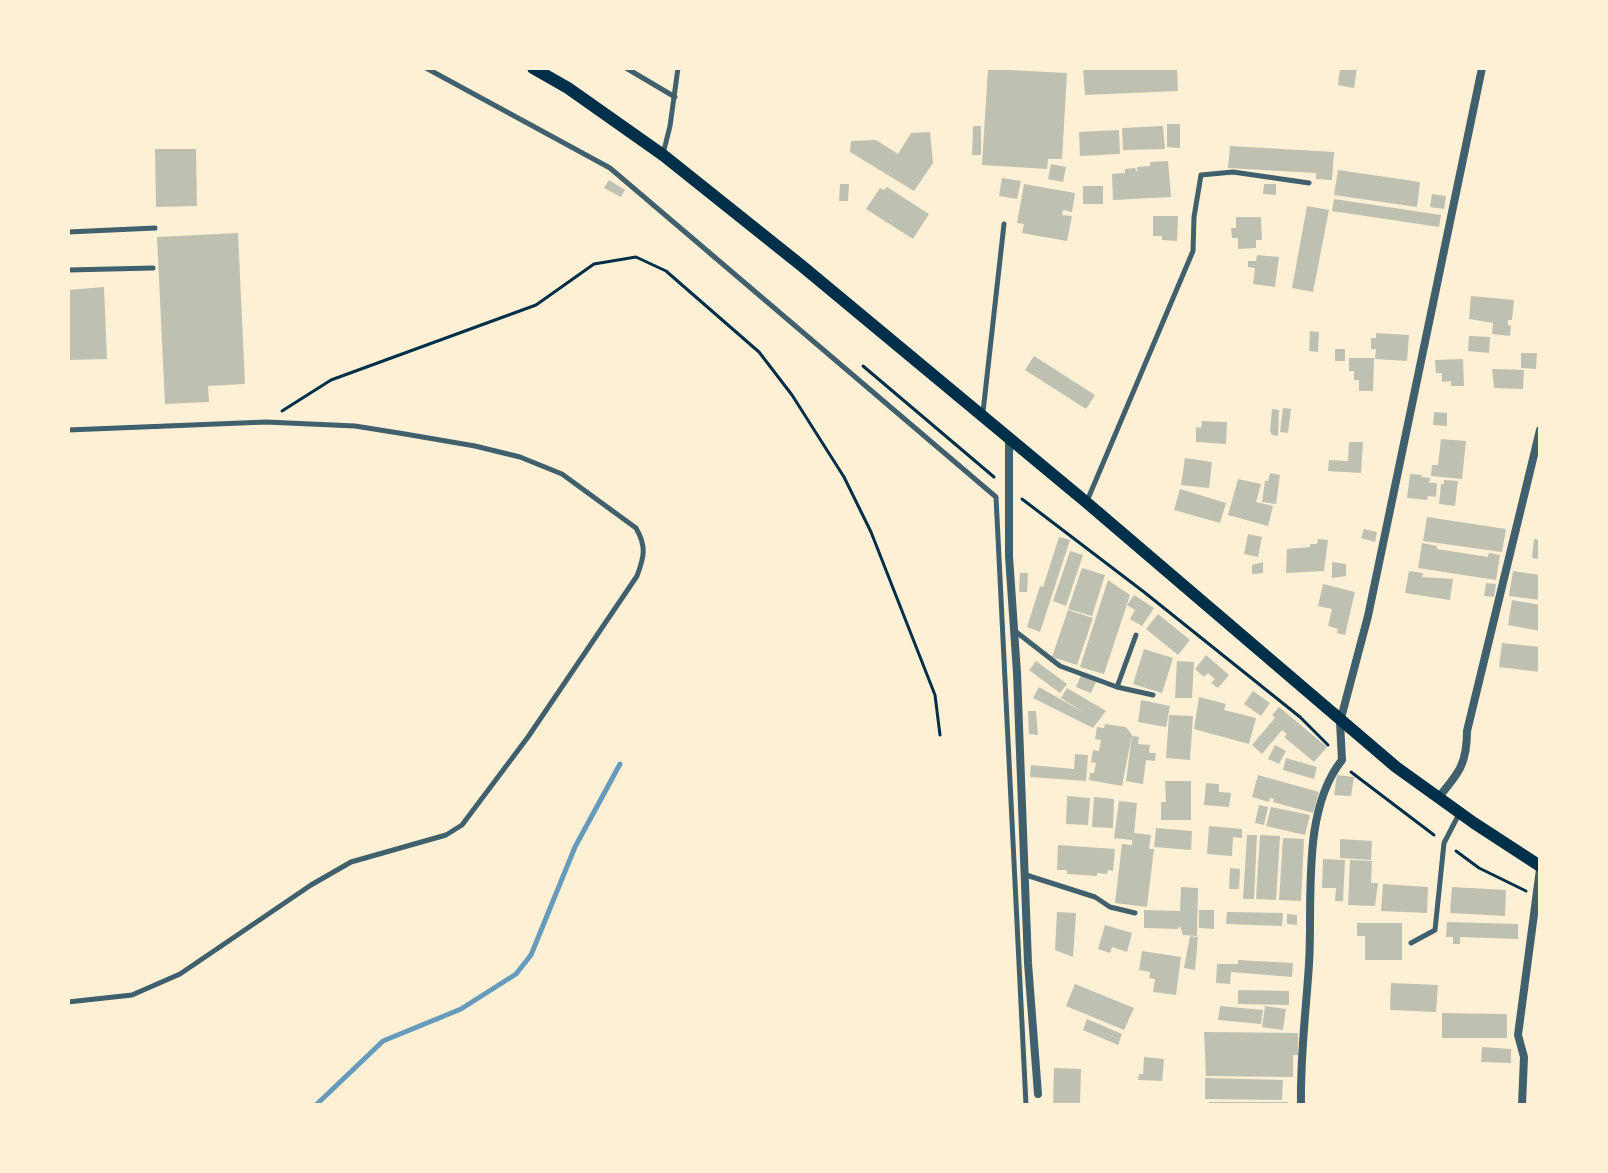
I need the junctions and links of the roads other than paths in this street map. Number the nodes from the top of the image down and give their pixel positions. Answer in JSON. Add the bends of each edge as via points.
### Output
{"nodes":[{"id":1,"x":426,"y":68,"type":"edge"},
{"id":2,"x":533,"y":68,"type":"edge"},
{"id":3,"x":626,"y":68,"type":"edge"},
{"id":4,"x":678,"y":68,"type":"edge"},
{"id":5,"x":1482,"y":68,"type":"edge"},
{"id":6,"x":675,"y":97,"type":"junction"},
{"id":7,"x":663,"y":155,"type":"junction"},
{"id":8,"x":1309,"y":183,"type":"dead end"},
{"id":9,"x":1004,"y":224,"type":"dead end"},
{"id":10,"x":155,"y":228,"type":"dead end"},
{"id":11,"x":68,"y":232,"type":"edge"},
{"id":12,"x":153,"y":268,"type":"dead end"},
{"id":13,"x":68,"y":270,"type":"edge"},
{"id":14,"x":982,"y":417,"type":"junction"},
{"id":15,"x":68,"y":430,"type":"edge"},
{"id":16,"x":1540,"y":430,"type":"edge"},
{"id":17,"x":1009,"y":440,"type":"junction"},
{"id":18,"x":1086,"y":502,"type":"junction"},
{"id":19,"x":1014,"y":631,"type":"junction"},
{"id":20,"x":1136,"y":635,"type":"dead end"},
{"id":21,"x":1117,"y":687,"type":"junction"},
{"id":22,"x":1153,"y":695,"type":"dead end"},
{"id":23,"x":1340,"y":722,"type":"junction"},
{"id":24,"x":1438,"y":798,"type":"junction"},
{"id":25,"x":1459,"y":813,"type":"junction"},
{"id":26,"x":1540,"y":868,"type":"edge"},
{"id":27,"x":1025,"y":875,"type":"junction"},
{"id":28,"x":1135,"y":913,"type":"dead end"},
{"id":29,"x":1411,"y":943,"type":"dead end"},
{"id":30,"x":68,"y":1002,"type":"edge"},
{"id":31,"x":1038,"y":1094,"type":"dead end"},
{"id":32,"x":1026,"y":1105,"type":"edge"},
{"id":33,"x":1301,"y":1105,"type":"edge"},
{"id":34,"x":1522,"y":1105,"type":"edge"}],
"edges":[{"from":1,"to":32,"type":"lane","via":[[610,168],[996,497]]},
{"from":2,"to":7,"type":"main road"},
{"from":3,"to":6,"type":"lane"},
{"from":4,"to":6,"type":"lane"},
{"from":5,"to":23,"type":"street","via":[[1368,616]]},
{"from":6,"to":7,"type":"lane"},
{"from":7,"to":14,"type":"main road"},
{"from":8,"to":18,"type":"lane","via":[[1233,172],[1201,175],[1193,251]]},
{"from":9,"to":14,"type":"lane"},
{"from":10,"to":11,"type":"lane"},
{"from":12,"to":13,"type":"lane"},
{"from":14,"to":17,"type":"main road"},
{"from":15,"to":30,"type":"lane","via":[[266,422],[355,426],[475,446],[562,474],[636,528],[645,554],[637,576],[462,825],[446,835],[351,862],[180,974],[132,995]]},
{"from":16,"to":24,"type":"street","via":[[1467,731],[1465,761]]},
{"from":17,"to":18,"type":"main road"},
{"from":17,"to":19,"type":"street"},
{"from":18,"to":23,"type":"main road"},
{"from":19,"to":21,"type":"lane","via":[[1060,666]]},
{"from":19,"to":27,"type":"street"},
{"from":20,"to":21,"type":"lane"},
{"from":21,"to":22,"type":"lane"},
{"from":23,"to":24,"type":"main road"},
{"from":23,"to":33,"type":"street","via":[[1342,760],[1331,774],[1320,808],[1310,870]]},
{"from":24,"to":25,"type":"main road"},
{"from":25,"to":26,"type":"main road"},
{"from":25,"to":29,"type":"lane","via":[[1444,843],[1435,930]]},
{"from":26,"to":34,"type":"street","via":[[1518,1035],[1524,1057]]},
{"from":27,"to":28,"type":"lane"},
{"from":27,"to":31,"type":"street"}]}
